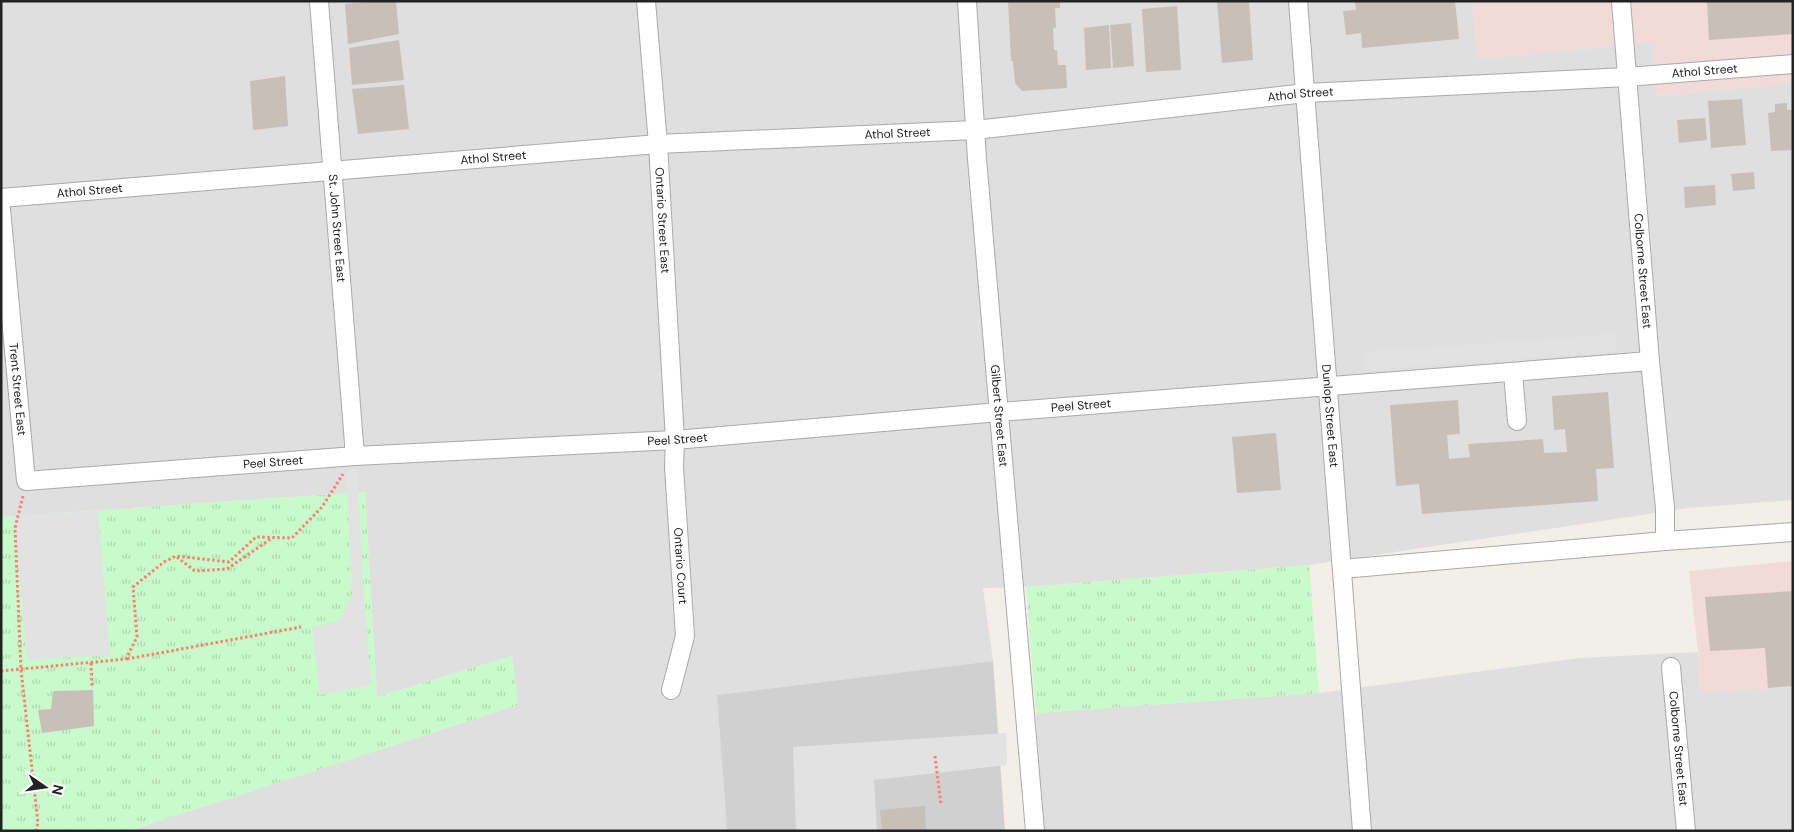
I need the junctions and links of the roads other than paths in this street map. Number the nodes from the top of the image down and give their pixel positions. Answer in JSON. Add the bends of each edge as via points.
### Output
{"nodes":[{"id":1,"x":319,"y":1,"type":"edge"},
{"id":2,"x":646,"y":1,"type":"edge"},
{"id":3,"x":967,"y":1,"type":"edge"},
{"id":4,"x":1298,"y":1,"type":"edge"},
{"id":5,"x":1621,"y":1,"type":"edge"},
{"id":6,"x":1793,"y":64,"type":"edge"},
{"id":7,"x":1627,"y":77,"type":"junction"},
{"id":8,"x":1306,"y":93,"type":"junction"},
{"id":9,"x":976,"y":130,"type":"junction"},
{"id":10,"x":658,"y":144,"type":"junction"},
{"id":11,"x":332,"y":171,"type":"junction"},
{"id":12,"x":1,"y":198,"type":"edge"},
{"id":13,"x":1,"y":208,"type":"edge"},
{"id":14,"x":1650,"y":361,"type":"junction"},
{"id":15,"x":1513,"y":372,"type":"junction"},
{"id":16,"x":1328,"y":386,"type":"junction"},
{"id":17,"x":999,"y":412,"type":"junction"},
{"id":18,"x":1517,"y":420,"type":"dead end"},
{"id":19,"x":675,"y":440,"type":"junction"},
{"id":20,"x":354,"y":456,"type":"junction"},
{"id":21,"x":26,"y":481,"type":"joint"},
{"id":22,"x":1793,"y":532,"type":"edge"},
{"id":23,"x":1665,"y":540,"type":"junction"},
{"id":24,"x":1342,"y":569,"type":"junction"},
{"id":25,"x":1672,"y":667,"type":"dead end"},
{"id":26,"x":671,"y":690,"type":"dead end"},
{"id":27,"x":1035,"y":831,"type":"edge"},
{"id":28,"x":1362,"y":831,"type":"edge"},
{"id":29,"x":1686,"y":831,"type":"edge"}],
"edges":[{"from":1,"to":11,"type":"street","name":"St. John Street East"},
{"from":2,"to":10,"type":"street","name":"Ontario Street East"},
{"from":3,"to":9,"type":"street","name":"Gilbert Street East"},
{"from":4,"to":8,"type":"street","name":"Dunlop Street East"},
{"from":5,"to":7,"type":"street","name":"Colborne Street East"},
{"from":6,"to":7,"type":"street","name":"Athol Street"},
{"from":7,"to":8,"type":"street","name":"Athol Street"},
{"from":7,"to":14,"type":"street","name":"Colborne Street East"},
{"from":8,"to":9,"type":"street","name":"Athol Street"},
{"from":8,"to":16,"type":"street","name":"Dunlop Street East"},
{"from":9,"to":10,"type":"street","name":"Athol Street"},
{"from":9,"to":17,"type":"street","name":"Gilbert Street East"},
{"from":10,"to":11,"type":"street","name":"Athol Street"},
{"from":10,"to":19,"type":"street","name":"Ontario Street East"},
{"from":11,"to":12,"type":"street","name":"Athol Street"},
{"from":11,"to":20,"type":"street","name":"St. John Street East"},
{"from":13,"to":21,"type":"street","name":"Trent Street East"},
{"from":14,"to":15,"type":"street","name":"Peel Street"},
{"from":14,"to":23,"type":"street","name":"Colborne Street East","via":[[1665,508]]},
{"from":15,"to":16,"type":"street","name":"Peel Street"},
{"from":15,"to":18,"type":"street"},
{"from":16,"to":17,"type":"street","name":"Peel Street"},
{"from":16,"to":24,"type":"street","name":"Dunlop Street East"},
{"from":17,"to":19,"type":"street","name":"Peel Street"},
{"from":17,"to":27,"type":"street","name":"Gilbert Street East"},
{"from":19,"to":20,"type":"street","name":"Peel Street"},
{"from":19,"to":26,"type":"street","name":"Ontario Court","via":[[685,636]]},
{"from":20,"to":21,"type":"street","name":"Peel Street"},
{"from":22,"to":23,"type":"street"},
{"from":23,"to":24,"type":"street"},
{"from":24,"to":28,"type":"street","name":"Dunlop Street East"},
{"from":25,"to":29,"type":"street","name":"Colborne Street East"}]}
